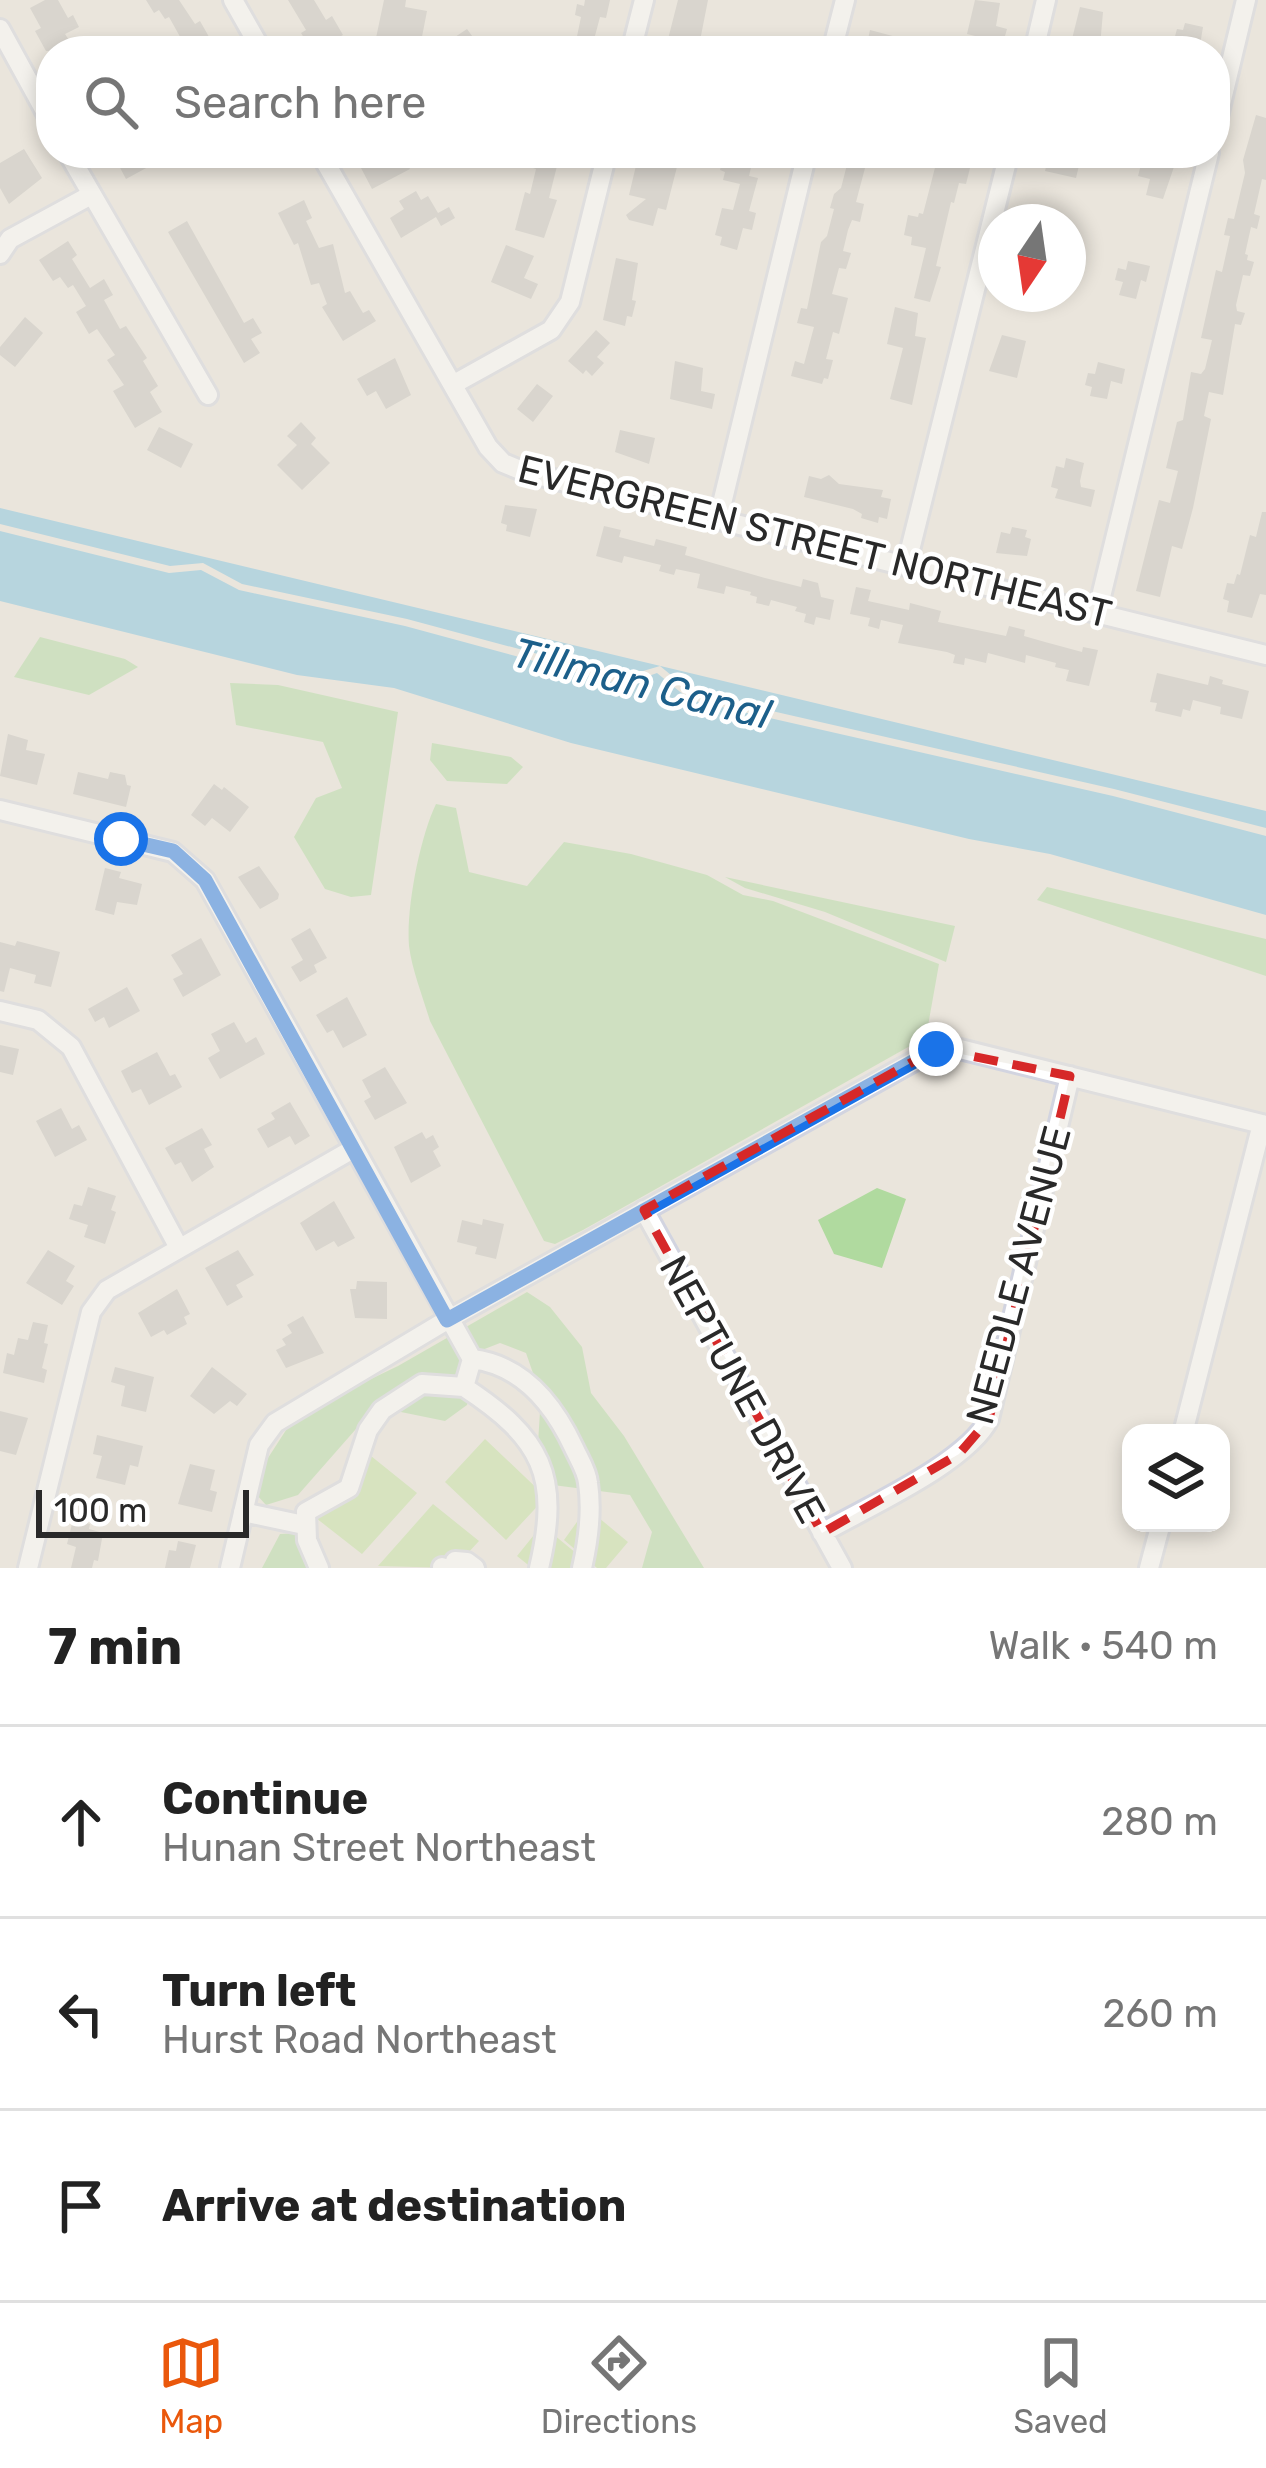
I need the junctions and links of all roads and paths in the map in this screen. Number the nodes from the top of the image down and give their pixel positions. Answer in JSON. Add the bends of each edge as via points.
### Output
{"nodes":[{"id":1,"x":233,"y":0,"type":"edge"},
{"id":2,"x":644,"y":0,"type":"edge"},
{"id":3,"x":844,"y":0,"type":"edge"},
{"id":4,"x":1046,"y":0,"type":"edge"},
{"id":5,"x":1246,"y":0,"type":"edge"},
{"id":6,"x":0,"y":29,"type":"edge"},
{"id":7,"x":253,"y":36,"type":"edge"},
{"id":8,"x":635,"y":36,"type":"edge"},
{"id":9,"x":836,"y":36,"type":"edge"},
{"id":10,"x":1038,"y":36,"type":"edge"},
{"id":11,"x":1230,"y":67,"type":"edge"},
{"id":12,"x":36,"y":95,"type":"edge"},
{"id":13,"x":77,"y":168,"type":"edge"},
{"id":14,"x":330,"y":168,"type":"edge"},
{"id":15,"x":603,"y":168,"type":"edge"},
{"id":16,"x":803,"y":168,"type":"edge"},
{"id":17,"x":1005,"y":168,"type":"edge"},
{"id":18,"x":1205,"y":168,"type":"edge"},
{"id":19,"x":92,"y":195,"type":"junction"},
{"id":20,"x":0,"y":254,"type":"edge"},
{"id":21,"x":454,"y":384,"type":"junction"},
{"id":22,"x":208,"y":395,"type":"dead end"},
{"id":23,"x":718,"y":520,"type":"junction"},
{"id":24,"x":906,"y":566,"type":"junction"},
{"id":25,"x":1097,"y":613,"type":"junction"},
{"id":26,"x":1266,"y":655,"type":"edge"},
{"id":27,"x":0,"y":810,"type":"edge"},
{"id":28,"x":0,"y":1011,"type":"edge"},
{"id":29,"x":1070,"y":1076,"type":"junction"},
{"id":30,"x":1264,"y":1124,"type":"edge"},
{"id":31,"x":353,"y":1149,"type":"junction"},
{"id":32,"x":644,"y":1210,"type":"junction"},
{"id":33,"x":178,"y":1246,"type":"junction"},
{"id":34,"x":447,"y":1320,"type":"junction"},
{"id":35,"x":472,"y":1359,"type":"junction"},
{"id":36,"x":464,"y":1387,"type":"junction"},
{"id":37,"x":1186,"y":1424,"type":"edge"},
{"id":38,"x":243,"y":1511,"type":"junction"},
{"id":39,"x":304,"y":1526,"type":"junction"},
{"id":40,"x":1159,"y":1532,"type":"edge"},
{"id":41,"x":822,"y":1533,"type":"junction"},
{"id":42,"x":446,"y":1565,"type":"edge"},
{"id":43,"x":28,"y":1568,"type":"edge"},
{"id":44,"x":230,"y":1568,"type":"edge"},
{"id":45,"x":319,"y":1568,"type":"edge"},
{"id":46,"x":476,"y":1568,"type":"edge"},
{"id":47,"x":539,"y":1568,"type":"edge"},
{"id":48,"x":582,"y":1568,"type":"edge"},
{"id":49,"x":842,"y":1568,"type":"edge"},
{"id":50,"x":1149,"y":1568,"type":"edge"}],
"edges":[{"from":1,"to":7,"type":"street"},
{"from":2,"to":8,"type":"street"},
{"from":3,"to":9,"type":"street"},
{"from":4,"to":10,"type":"street"},
{"from":5,"to":11,"type":"street"},
{"from":6,"to":12,"type":"street"},
{"from":13,"to":19,"type":"street"},
{"from":14,"to":21,"type":"street","name":"EVERGREEN STREET NORTHEAST"},
{"from":15,"to":21,"type":"street","via":[[570,302],[550,330]]},
{"from":16,"to":23,"type":"street"},
{"from":17,"to":24,"type":"street"},
{"from":18,"to":25,"type":"street"},
{"from":19,"to":20,"type":"street","via":[[10,239]]},
{"from":19,"to":22,"type":"street"},
{"from":21,"to":23,"type":"street","name":"EVERGREEN STREET NORTHEAST","via":[[503,463]]},
{"from":23,"to":24,"type":"street","name":"EVERGREEN STREET NORTHEAST"},
{"from":24,"to":25,"type":"street","name":"EVERGREEN STREET NORTHEAST"},
{"from":25,"to":26,"type":"street","name":"EVERGREEN STREET NORTHEAST"},
{"from":27,"to":31,"type":"street","via":[[173,851],[205,880]]},
{"from":28,"to":33,"type":"street","via":[[38,1020],[71,1047]]},
{"from":29,"to":30,"type":"street"},
{"from":29,"to":32,"type":"street","via":[[936,1049]]},
{"from":29,"to":41,"type":"street","name":"NEEDLE AVENUE","via":[[980,1437]]},
{"from":30,"to":37,"type":"street"},
{"from":31,"to":33,"type":"street"},
{"from":31,"to":34,"type":"street"},
{"from":32,"to":34,"type":"street"},
{"from":32,"to":41,"type":"street","name":"NEPTUNE DRIVE"},
{"from":33,"to":43,"type":"street","via":[[107,1290],[92,1312]]},
{"from":34,"to":35,"type":"street"},
{"from":34,"to":38,"type":"street","via":[[275,1423],[259,1445]]},
{"from":35,"to":36,"type":"street"},
{"from":35,"to":48,"type":"street","via":[[523,1377],[559,1415],[588,1480]]},
{"from":36,"to":39,"type":"street","via":[[422,1384],[382,1409],[354,1481],[306,1512]]},
{"from":36,"to":47,"type":"street","via":[[530,1442],[544,1473],[548,1512]]},
{"from":38,"to":39,"type":"street"},
{"from":38,"to":44,"type":"street"},
{"from":39,"to":45,"type":"street"},
{"from":40,"to":50,"type":"street"},
{"from":41,"to":49,"type":"street","name":"NEPTUNE DRIVE"},
{"from":42,"to":46,"type":"street"}]}
